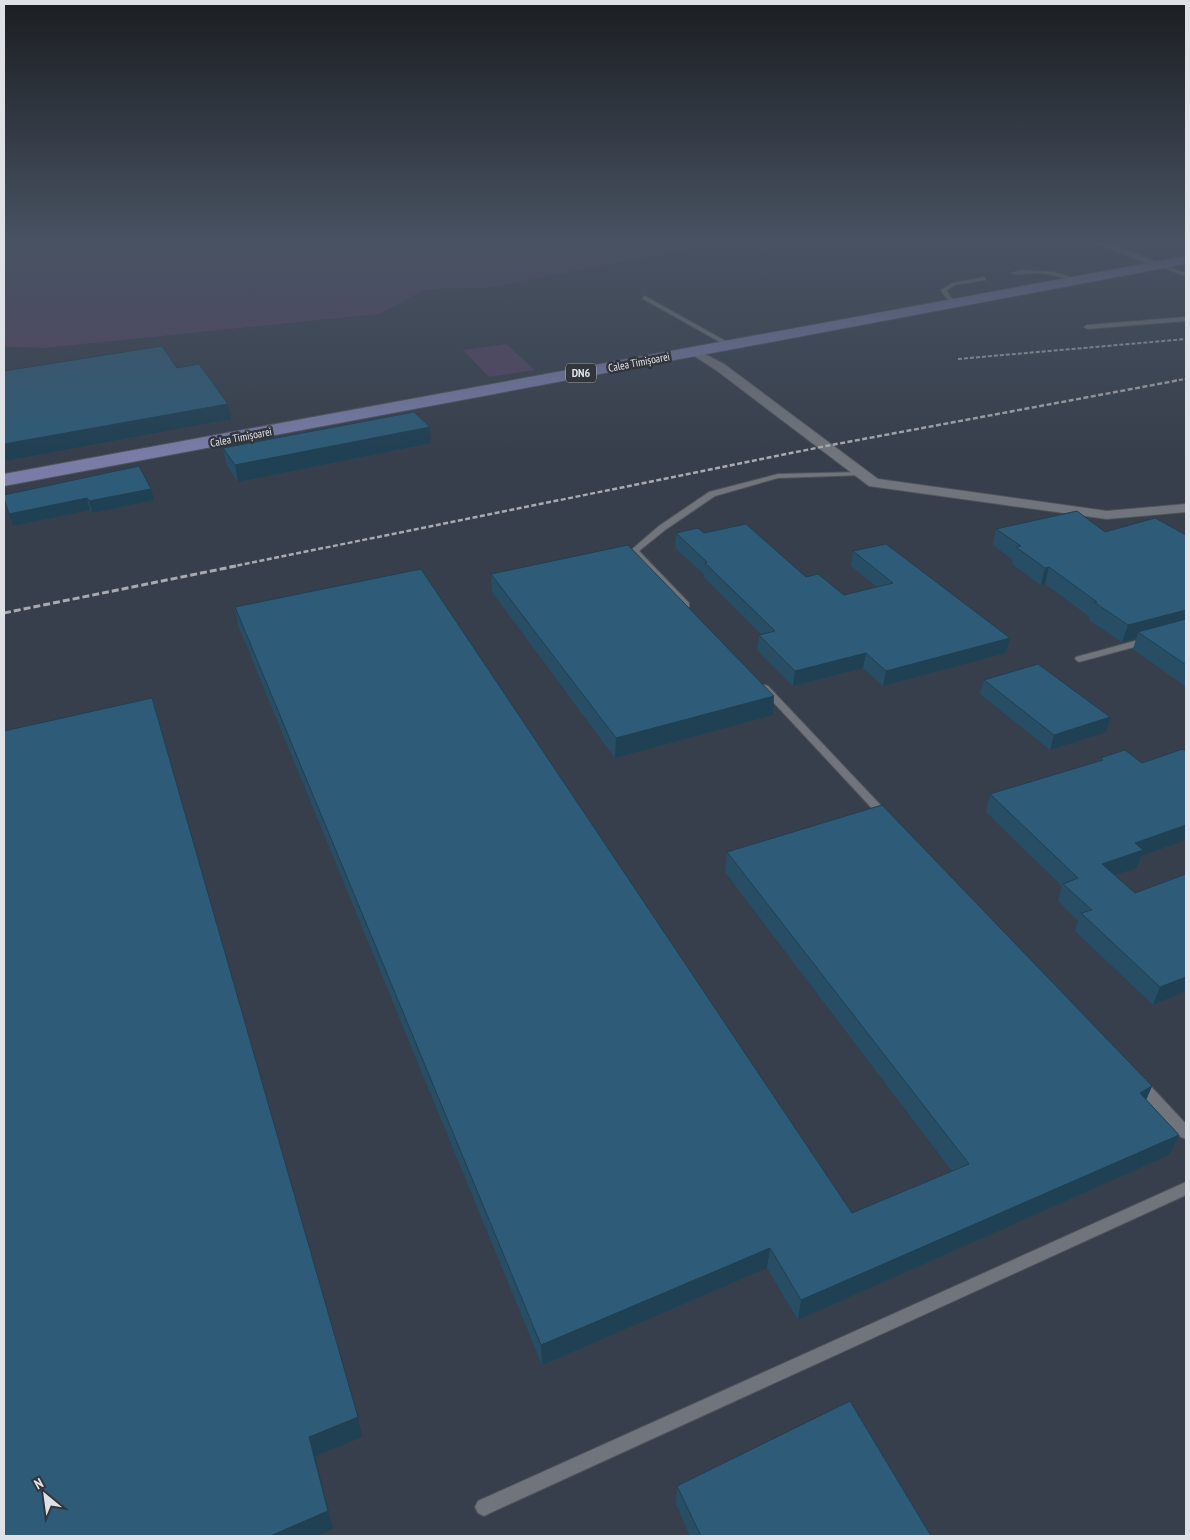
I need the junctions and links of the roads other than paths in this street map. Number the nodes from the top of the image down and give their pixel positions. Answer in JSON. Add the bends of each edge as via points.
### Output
{"nodes":[{"id":1,"x":668,"y":311,"type":"edge"},
{"id":2,"x":914,"y":311,"type":"edge"},
{"id":3,"x":1186,"y":319,"type":"edge"},
{"id":4,"x":1087,"y":327,"type":"dead end"},
{"id":5,"x":729,"y":345,"type":"junction"},
{"id":6,"x":695,"y":352,"type":"junction"},
{"id":7,"x":862,"y":474,"type":"junction"},
{"id":8,"x":4,"y":480,"type":"edge"},
{"id":9,"x":1184,"y":510,"type":"edge"},
{"id":10,"x":696,"y":615,"type":"edge"},
{"id":11,"x":1160,"y":637,"type":"edge"},
{"id":12,"x":1079,"y":659,"type":"dead end"},
{"id":13,"x":757,"y":680,"type":"edge"},
{"id":14,"x":893,"y":824,"type":"edge"},
{"id":15,"x":1132,"y":1076,"type":"edge"},
{"id":16,"x":1186,"y":1133,"type":"edge"},
{"id":17,"x":1186,"y":1188,"type":"edge"},
{"id":18,"x":484,"y":1507,"type":"dead end"}],
"edges":[{"from":1,"to":5,"type":"lane"},
{"from":2,"to":5,"type":"main road","name":"Calea Timișoarei","number":"DN6"},
{"from":3,"to":4,"type":"lane"},
{"from":5,"to":6,"type":"main road","name":"Calea Timișoarei","number":"DN6"},
{"from":6,"to":7,"type":"street","via":[[720,367]]},
{"from":6,"to":8,"type":"main road","name":"Calea Timișoarei","number":"DN6"},
{"from":7,"to":9,"type":"street","via":[[874,483],[1107,516]]},
{"from":7,"to":10,"type":"lane","via":[[778,476],[712,494],[634,551]]},
{"from":11,"to":12,"type":"lane"},
{"from":13,"to":14,"type":"lane"},
{"from":15,"to":16,"type":"lane"},
{"from":17,"to":18,"type":"lane"}]}
